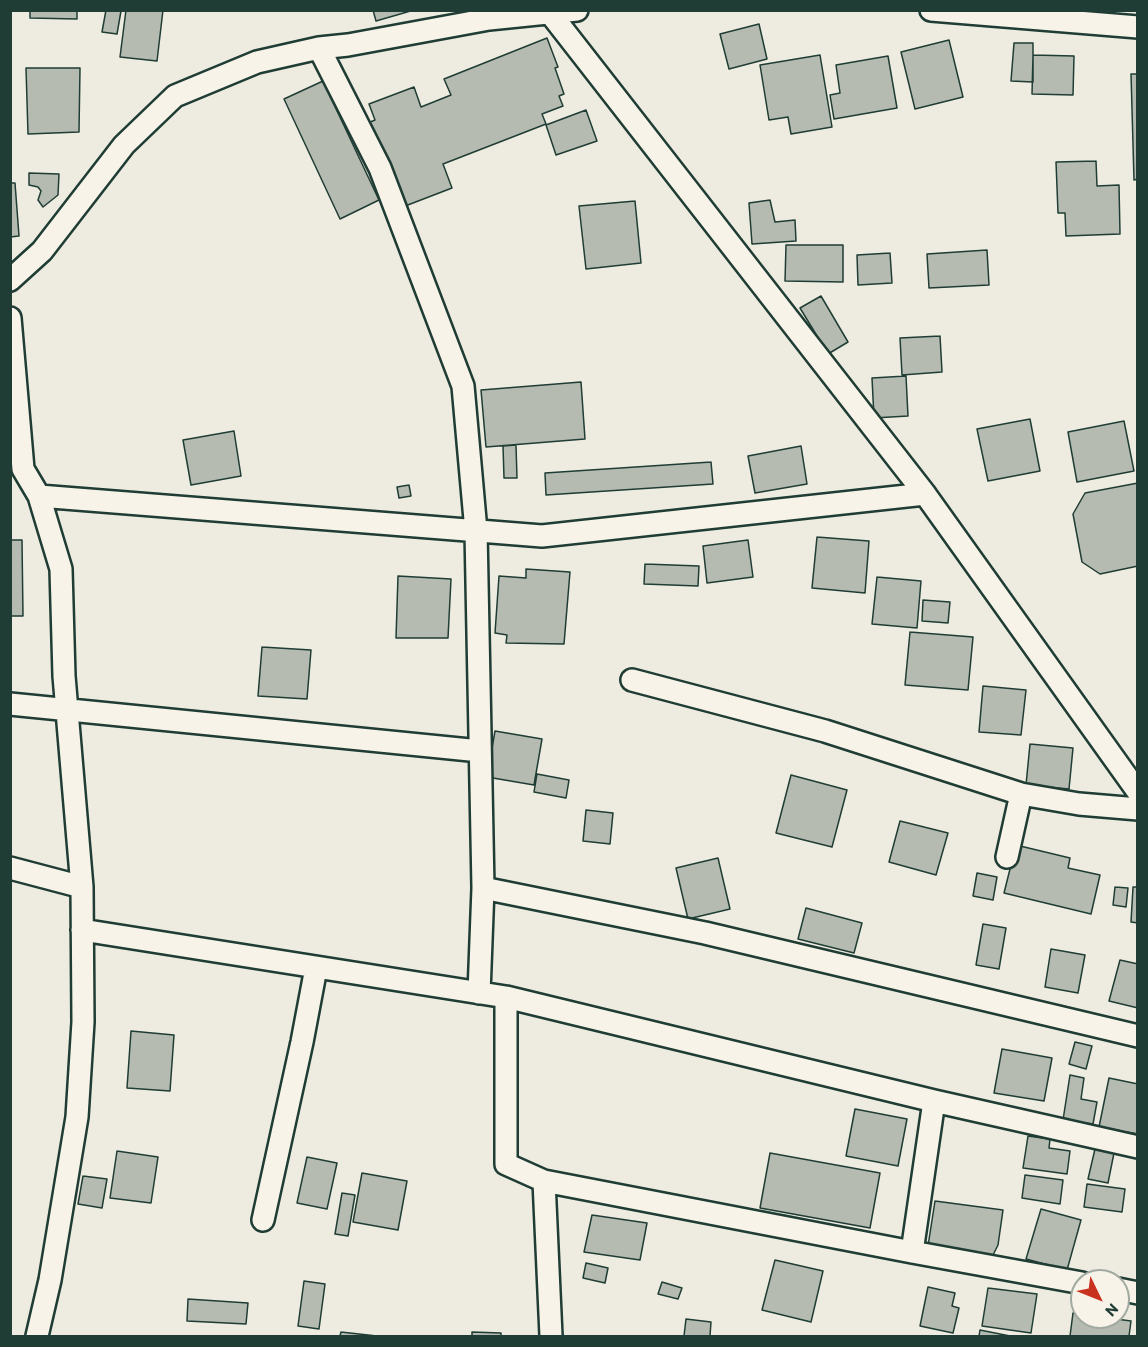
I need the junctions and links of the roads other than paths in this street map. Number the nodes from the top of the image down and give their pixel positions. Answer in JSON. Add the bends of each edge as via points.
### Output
{"nodes":[{"id":1,"x":577,"y":10,"type":"edge"},
{"id":2,"x":931,"y":10,"type":"edge"},
{"id":3,"x":548,"y":12,"type":"edge"},
{"id":4,"x":492,"y":15,"type":"edge"},
{"id":5,"x":1137,"y":27,"type":"edge"},
{"id":6,"x":319,"y":48,"type":"junction"},
{"id":7,"x":10,"y":280,"type":"edge"},
{"id":8,"x":10,"y":318,"type":"edge"},
{"id":9,"x":17,"y":468,"type":"edge"},
{"id":10,"x":925,"y":494,"type":"junction"},
{"id":11,"x":39,"y":496,"type":"junction"},
{"id":12,"x":476,"y":531,"type":"junction"},
{"id":13,"x":632,"y":680,"type":"dead end"},
{"id":14,"x":10,"y":704,"type":"edge"},
{"id":15,"x":67,"y":708,"type":"junction"},
{"id":16,"x":480,"y":751,"type":"junction"},
{"id":17,"x":1137,"y":792,"type":"edge"},
{"id":18,"x":1021,"y":794,"type":"junction"},
{"id":19,"x":1137,"y":809,"type":"edge"},
{"id":20,"x":1007,"y":856,"type":"dead end"},
{"id":21,"x":10,"y":868,"type":"edge"},
{"id":22,"x":81,"y":887,"type":"junction"},
{"id":23,"x":483,"y":888,"type":"junction"},
{"id":24,"x":82,"y":930,"type":"junction"},
{"id":25,"x":316,"y":968,"type":"junction"},
{"id":26,"x":478,"y":993,"type":"junction"},
{"id":27,"x":506,"y":997,"type":"junction"},
{"id":28,"x":1137,"y":1036,"type":"edge"},
{"id":29,"x":934,"y":1101,"type":"junction"},
{"id":30,"x":1137,"y":1147,"type":"edge"},
{"id":31,"x":544,"y":1181,"type":"junction"},
{"id":32,"x":263,"y":1220,"type":"dead end"},
{"id":33,"x":912,"y":1252,"type":"junction"},
{"id":34,"x":1070,"y":1281,"type":"edge"},
{"id":35,"x":38,"y":1336,"type":"edge"},
{"id":36,"x":551,"y":1336,"type":"edge"}],
"edges":[{"from":1,"to":3,"type":"street"},
{"from":2,"to":5,"type":"street"},
{"from":3,"to":4,"type":"street"},
{"from":3,"to":10,"type":"street"},
{"from":4,"to":6,"type":"street"},
{"from":6,"to":7,"type":"street","via":[[257,62],[175,96],[124,145],[42,251]]},
{"from":6,"to":12,"type":"street","via":[[380,168],[463,386]]},
{"from":8,"to":9,"type":"street"},
{"from":9,"to":11,"type":"street"},
{"from":10,"to":12,"type":"street","via":[[542,536]]},
{"from":10,"to":17,"type":"street"},
{"from":11,"to":12,"type":"street"},
{"from":11,"to":15,"type":"street","via":[[61,569]]},
{"from":12,"to":16,"type":"street"},
{"from":13,"to":18,"type":"street","via":[[825,731]]},
{"from":14,"to":15,"type":"street"},
{"from":15,"to":16,"type":"street"},
{"from":15,"to":22,"type":"street"},
{"from":16,"to":23,"type":"street"},
{"from":18,"to":19,"type":"street"},
{"from":18,"to":20,"type":"street"},
{"from":21,"to":22,"type":"street"},
{"from":22,"to":24,"type":"street"},
{"from":23,"to":26,"type":"street"},
{"from":23,"to":28,"type":"street","via":[[705,933]]},
{"from":24,"to":25,"type":"street"},
{"from":24,"to":35,"type":"street","via":[[83,1022],[77,1118]]},
{"from":25,"to":26,"type":"street"},
{"from":25,"to":32,"type":"street"},
{"from":26,"to":27,"type":"street"},
{"from":27,"to":29,"type":"street"},
{"from":27,"to":31,"type":"street","via":[[506,1164]]},
{"from":29,"to":30,"type":"street"},
{"from":29,"to":33,"type":"street"},
{"from":31,"to":33,"type":"street"},
{"from":31,"to":36,"type":"street"},
{"from":33,"to":34,"type":"street"}]}
